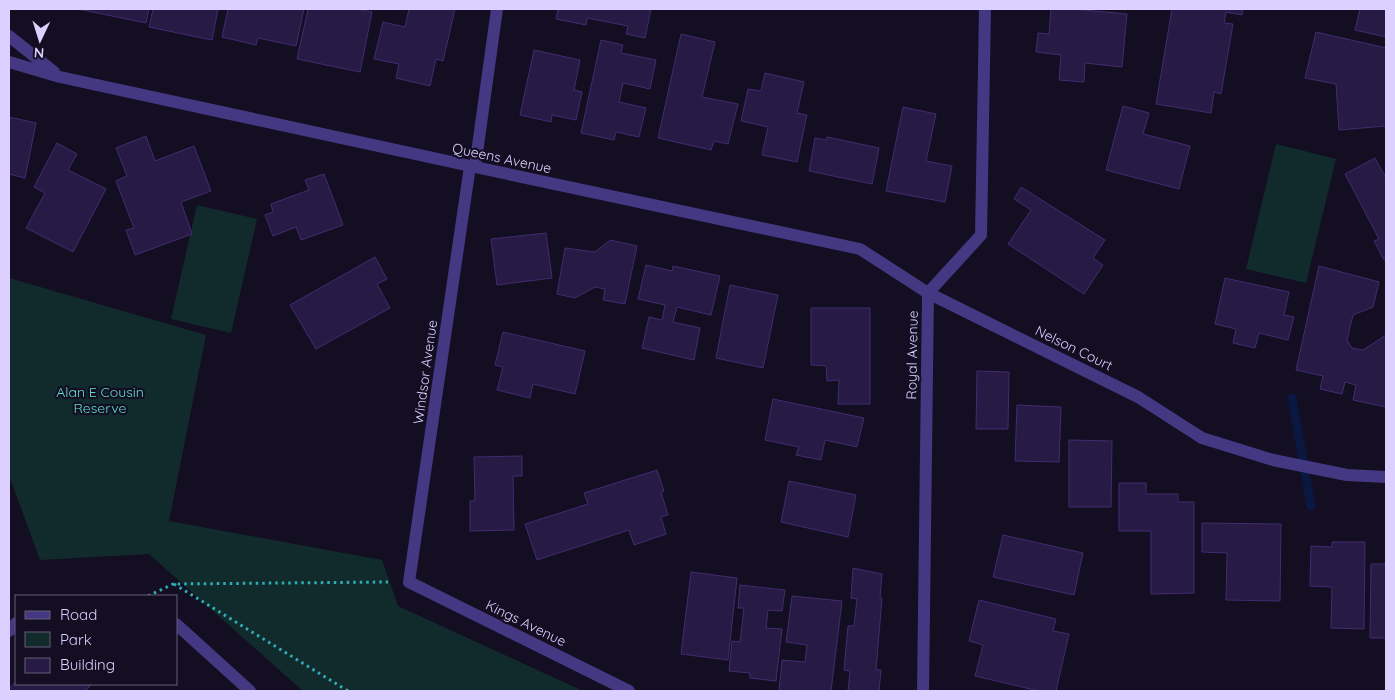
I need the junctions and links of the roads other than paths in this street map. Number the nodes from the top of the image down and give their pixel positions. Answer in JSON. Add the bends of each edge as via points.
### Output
{"nodes":[{"id":1,"x":497,"y":9,"type":"edge"},
{"id":2,"x":986,"y":9,"type":"edge"},
{"id":3,"x":9,"y":36,"type":"edge"},
{"id":4,"x":9,"y":62,"type":"edge"},
{"id":5,"x":60,"y":77,"type":"junction"},
{"id":6,"x":473,"y":167,"type":"junction"},
{"id":7,"x":928,"y":293,"type":"junction"},
{"id":8,"x":1386,"y":477,"type":"edge"},
{"id":9,"x":409,"y":582,"type":"joint"},
{"id":10,"x":178,"y":626,"type":"edge"},
{"id":11,"x":250,"y":691,"type":"edge"},
{"id":12,"x":629,"y":691,"type":"edge"},
{"id":13,"x":922,"y":691,"type":"edge"}],
"edges":[{"from":1,"to":6,"type":"street","name":"Windsor Avenue"},
{"from":2,"to":7,"type":"street","name":"Royal Avenue","via":[[981,236]]},
{"from":3,"to":5,"type":"street","name":"Queens Avenue"},
{"from":4,"to":5,"type":"street","name":"Queens Avenue"},
{"from":5,"to":6,"type":"street","name":"Queens Avenue"},
{"from":6,"to":7,"type":"street","name":"Queens Avenue","via":[[860,249]]},
{"from":6,"to":9,"type":"street","name":"Windsor Avenue"},
{"from":7,"to":8,"type":"street","name":"Nelson Court","via":[[1138,397],[1202,438],[1284,462],[1347,475]]},
{"from":7,"to":13,"type":"street","name":"Royal Avenue"},
{"from":9,"to":12,"type":"street","name":"Kings Avenue"},
{"from":10,"to":11,"type":"street"}]}
